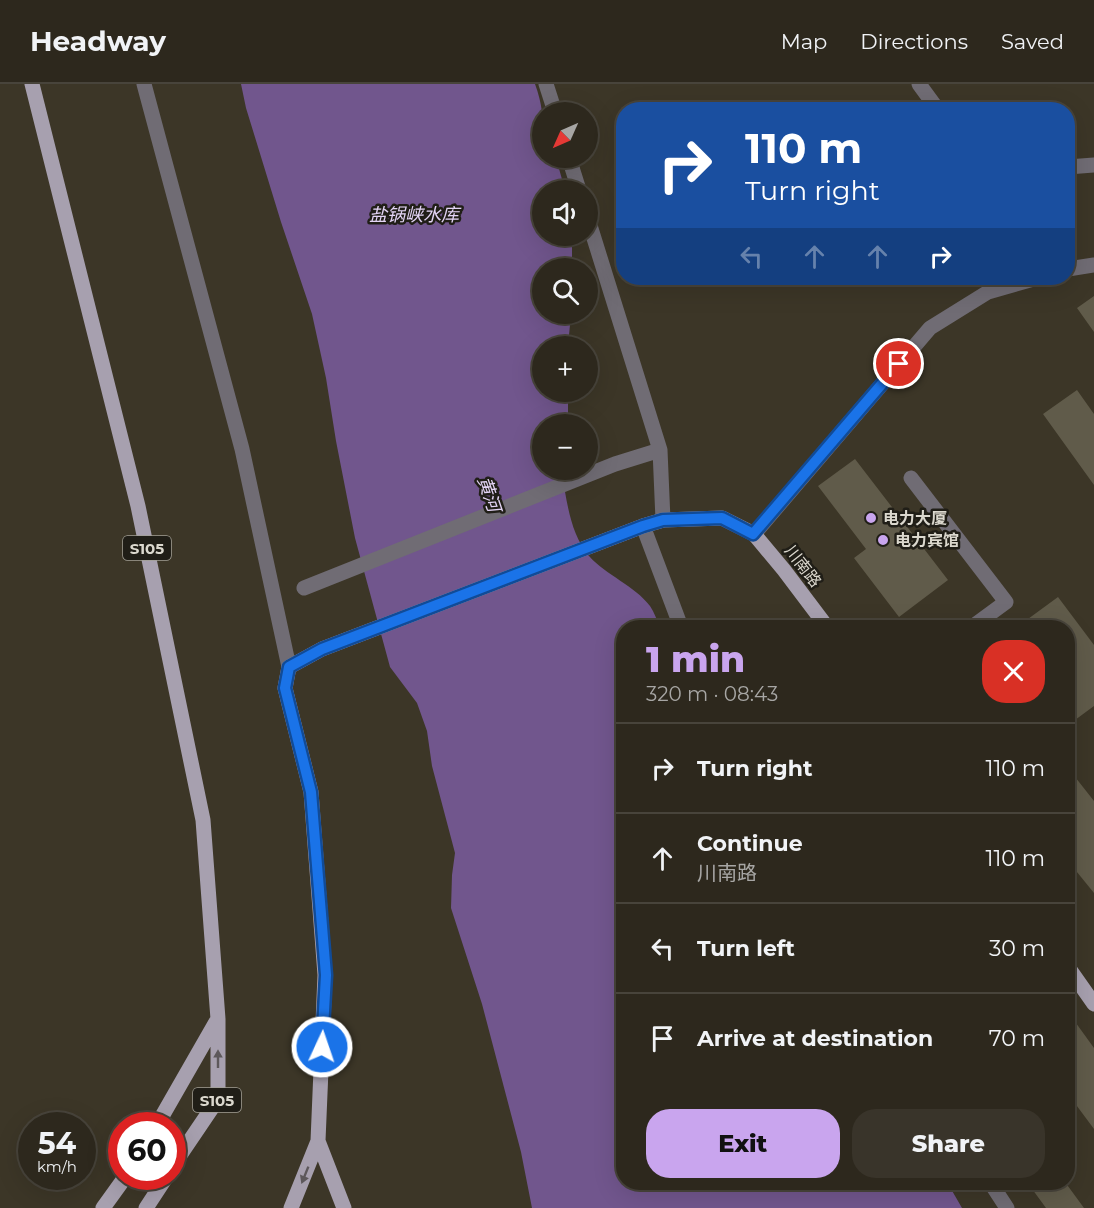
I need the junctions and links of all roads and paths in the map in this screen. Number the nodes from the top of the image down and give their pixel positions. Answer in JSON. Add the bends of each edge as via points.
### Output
{"nodes":[{"id":1,"x":32,"y":84,"type":"edge"},
{"id":2,"x":144,"y":84,"type":"edge"},
{"id":3,"x":546,"y":84,"type":"edge"},
{"id":4,"x":919,"y":84,"type":"edge"},
{"id":5,"x":552,"y":102,"type":"edge"},
{"id":6,"x":932,"y":102,"type":"edge"},
{"id":7,"x":1094,"y":165,"type":"edge"},
{"id":8,"x":1075,"y":166,"type":"edge"},
{"id":9,"x":596,"y":246,"type":"edge"},
{"id":10,"x":1094,"y":265,"type":"edge"},
{"id":11,"x":1075,"y":268,"type":"edge"},
{"id":12,"x":1012,"y":285,"type":"edge"},
{"id":13,"x":660,"y":450,"type":"junction"},
{"id":14,"x":911,"y":478,"type":"dead end"},
{"id":15,"x":663,"y":520,"type":"junction"},
{"id":16,"x":643,"y":526,"type":"junction"},
{"id":17,"x":753,"y":534,"type":"junction"},
{"id":18,"x":304,"y":588,"type":"dead end"},
{"id":19,"x":678,"y":620,"type":"edge"},
{"id":20,"x":822,"y":620,"type":"edge"},
{"id":21,"x":982,"y":620,"type":"edge"},
{"id":22,"x":289,"y":667,"type":"junction"},
{"id":23,"x":1075,"y":973,"type":"edge"},
{"id":24,"x":1089,"y":985,"type":"edge"},
{"id":25,"x":1094,"y":1004,"type":"edge"},
{"id":26,"x":218,"y":1019,"type":"junction"},
{"id":27,"x":165,"y":1112,"type":"edge"},
{"id":28,"x":318,"y":1142,"type":"junction"},
{"id":29,"x":186,"y":1146,"type":"edge"},
{"id":30,"x":116,"y":1190,"type":"edge"},
{"id":31,"x":157,"y":1190,"type":"edge"},
{"id":32,"x":995,"y":1190,"type":"edge"},
{"id":33,"x":103,"y":1208,"type":"edge"},
{"id":34,"x":146,"y":1208,"type":"edge"},
{"id":35,"x":291,"y":1208,"type":"edge"},
{"id":36,"x":344,"y":1208,"type":"edge"},
{"id":37,"x":1007,"y":1208,"type":"edge"}],
"edges":[{"from":1,"to":26,"type":"main road","number":"S105","via":[[138,506],[203,820]]},
{"from":2,"to":22,"type":"street","via":[[242,449]]},
{"from":3,"to":5,"type":"street"},
{"from":4,"to":6,"type":"street"},
{"from":7,"to":8,"type":"street"},
{"from":9,"to":13,"type":"street"},
{"from":10,"to":11,"type":"street"},
{"from":12,"to":17,"type":"street","via":[[988,292],[930,328]]},
{"from":13,"to":15,"type":"street"},
{"from":13,"to":18,"type":"street","via":[[615,464]]},
{"from":14,"to":21,"type":"street","via":[[1006,602]]},
{"from":15,"to":16,"type":"main road","name":"川南路"},
{"from":15,"to":17,"type":"main road","name":"川南路","via":[[722,518]]},
{"from":16,"to":19,"type":"street"},
{"from":16,"to":22,"type":"main road","name":"川南路","via":[[322,649]]},
{"from":17,"to":20,"type":"main road","name":"川南路"},
{"from":22,"to":28,"type":"main road","via":[[285,688],[311,792],[326,975]]},
{"from":23,"to":24,"type":"main road"},
{"from":24,"to":25,"type":"main road"},
{"from":26,"to":27,"type":"main road","number":"S105"},
{"from":29,"to":26,"type":"main road","number":"S105","one_way":true,"via":[[218,1099]]},
{"from":28,"to":35,"type":"main road","one_way":true},
{"from":28,"to":36,"type":"main road"},
{"from":30,"to":33,"type":"main road"},
{"from":31,"to":34,"type":"main road"},
{"from":32,"to":37,"type":"street"}]}
